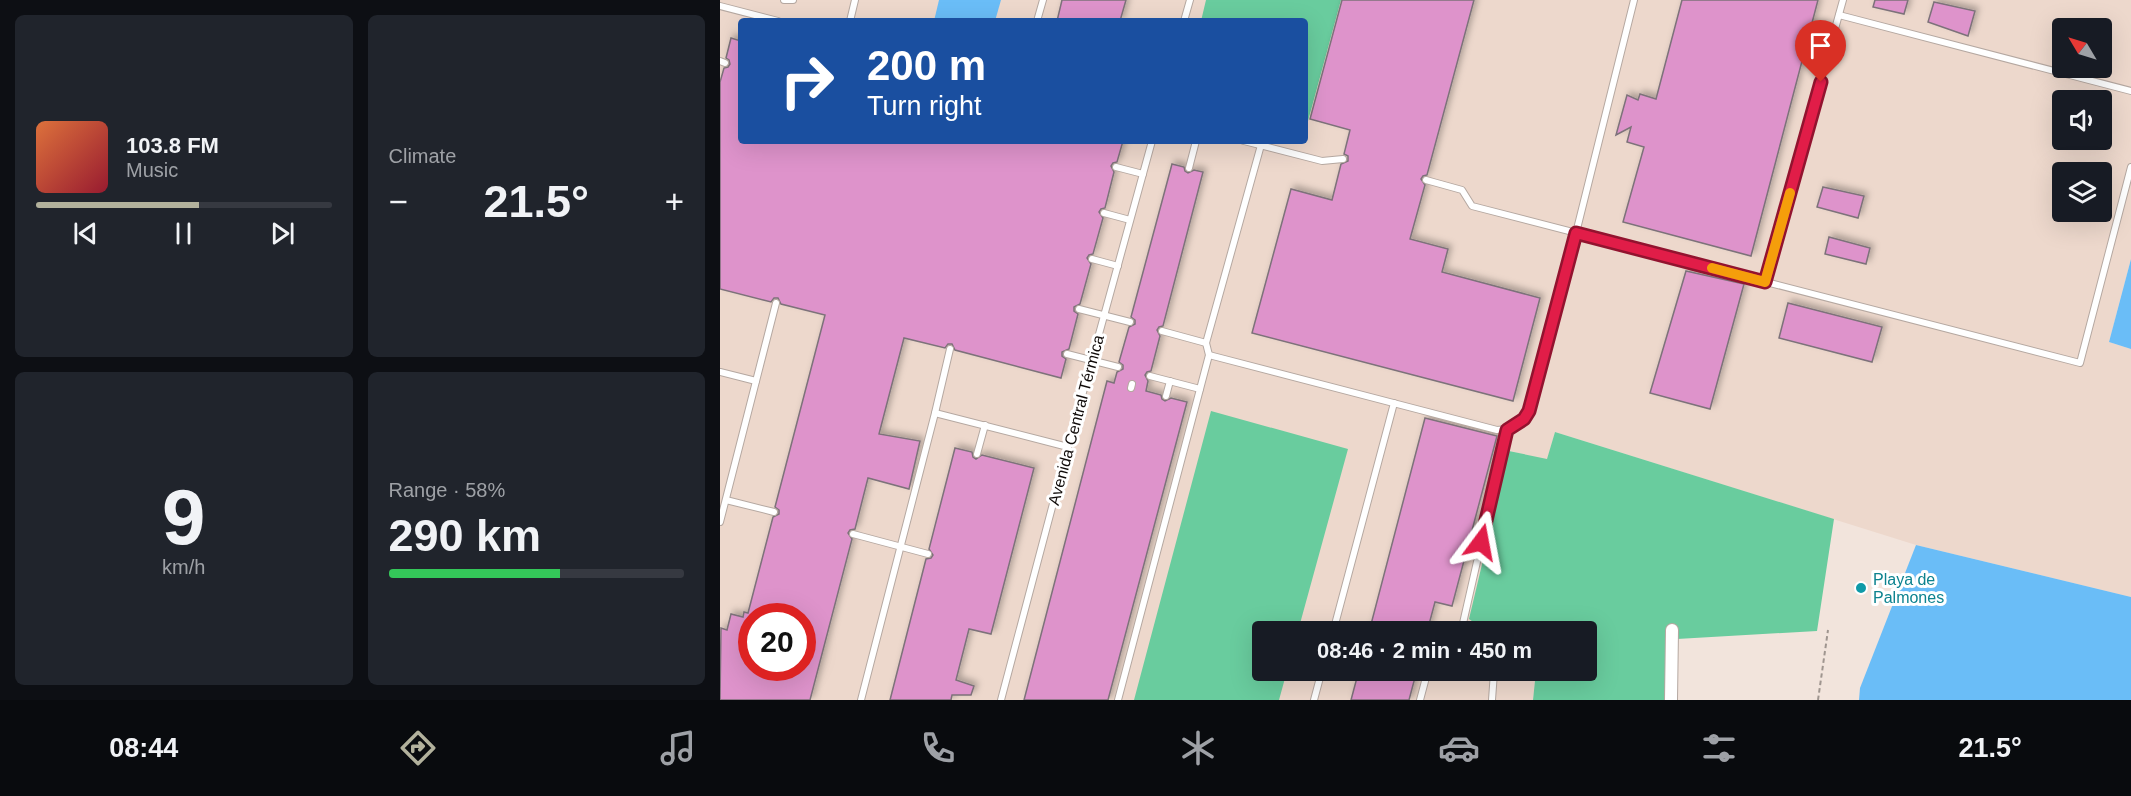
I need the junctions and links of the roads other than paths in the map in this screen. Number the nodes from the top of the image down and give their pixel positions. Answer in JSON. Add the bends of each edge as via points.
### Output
{"nodes":[{"id":1,"x":784,"y":0,"type":"edge"},
{"id":2,"x":793,"y":0,"type":"edge"},
{"id":3,"x":855,"y":0,"type":"edge"},
{"id":4,"x":1043,"y":0,"type":"edge"},
{"id":5,"x":1190,"y":0,"type":"edge"},
{"id":6,"x":1634,"y":0,"type":"edge"},
{"id":7,"x":1843,"y":0,"type":"edge"},
{"id":8,"x":720,"y":6,"type":"edge"},
{"id":9,"x":1839,"y":15,"type":"junction"},
{"id":10,"x":766,"y":18,"type":"edge"},
{"id":11,"x":851,"y":18,"type":"edge"},
{"id":12,"x":1038,"y":18,"type":"edge"},
{"id":13,"x":1185,"y":18,"type":"edge"},
{"id":14,"x":2131,"y":91,"type":"edge"},
{"id":15,"x":1151,"y":144,"type":"edge"},
{"id":16,"x":1195,"y":144,"type":"edge"},
{"id":17,"x":1257,"y":144,"type":"edge"},
{"id":18,"x":1261,"y":145,"type":"junction"},
{"id":19,"x":1343,"y":159,"type":"dead end"},
{"id":20,"x":1116,"y":167,"type":"dead end"},
{"id":21,"x":2131,"y":167,"type":"edge"},
{"id":22,"x":1189,"y":168,"type":"dead end"},
{"id":23,"x":1143,"y":174,"type":"junction"},
{"id":24,"x":1426,"y":180,"type":"dead end"},
{"id":25,"x":1104,"y":213,"type":"dead end"},
{"id":26,"x":1130,"y":220,"type":"junction"},
{"id":27,"x":1576,"y":233,"type":"junction"},
{"id":28,"x":1092,"y":259,"type":"dead end"},
{"id":29,"x":1118,"y":266,"type":"junction"},
{"id":30,"x":1765,"y":282,"type":"junction"},
{"id":31,"x":776,"y":303,"type":"dead end"},
{"id":32,"x":1079,"y":309,"type":"dead end"},
{"id":33,"x":1104,"y":315,"type":"junction"},
{"id":34,"x":1130,"y":322,"type":"dead end"},
{"id":35,"x":1162,"y":331,"type":"dead end"},
{"id":36,"x":1206,"y":343,"type":"junction"},
{"id":37,"x":951,"y":349,"type":"dead end"},
{"id":38,"x":1067,"y":354,"type":"dead end"},
{"id":39,"x":1209,"y":355,"type":"junction"},
{"id":40,"x":1092,"y":361,"type":"junction"},
{"id":41,"x":1118,"y":368,"type":"dead end"},
{"id":42,"x":720,"y":372,"type":"edge"},
{"id":43,"x":1150,"y":376,"type":"dead end"},
{"id":44,"x":756,"y":381,"type":"junction"},
{"id":45,"x":1170,"y":381,"type":"junction"},
{"id":46,"x":1200,"y":389,"type":"junction"},
{"id":47,"x":1166,"y":396,"type":"dead end"},
{"id":48,"x":1394,"y":403,"type":"junction"},
{"id":49,"x":935,"y":413,"type":"junction"},
{"id":50,"x":985,"y":426,"type":"junction"},
{"id":51,"x":1507,"y":430,"type":"junction"},
{"id":52,"x":1068,"y":447,"type":"junction"},
{"id":53,"x":977,"y":454,"type":"dead end"},
{"id":54,"x":726,"y":500,"type":"junction"},
{"id":55,"x":774,"y":512,"type":"dead end"},
{"id":56,"x":720,"y":522,"type":"edge"},
{"id":57,"x":853,"y":534,"type":"dead end"},
{"id":58,"x":901,"y":546,"type":"junction"},
{"id":59,"x":928,"y":554,"type":"dead end"},
{"id":60,"x":1336,"y":621,"type":"edge"},
{"id":61,"x":1464,"y":621,"type":"edge"},
{"id":62,"x":1672,"y":630,"type":"dead end"},
{"id":63,"x":1319,"y":681,"type":"edge"},
{"id":64,"x":1425,"y":681,"type":"edge"},
{"id":65,"x":1493,"y":681,"type":"edge"},
{"id":66,"x":861,"y":700,"type":"edge"},
{"id":67,"x":1001,"y":700,"type":"edge"},
{"id":68,"x":1118,"y":700,"type":"edge"},
{"id":69,"x":1314,"y":700,"type":"edge"},
{"id":70,"x":1420,"y":700,"type":"edge"},
{"id":71,"x":1492,"y":700,"type":"edge"},
{"id":72,"x":1671,"y":700,"type":"edge"}],
"edges":[{"from":1,"to":2,"type":"lane"},
{"from":3,"to":11,"type":"lane"},
{"from":4,"to":12,"type":"lane"},
{"from":5,"to":13,"type":"lane"},
{"from":6,"to":27,"type":"lane"},
{"from":7,"to":9,"type":"lane"},
{"from":8,"to":10,"type":"lane"},
{"from":9,"to":14,"type":"lane"},
{"from":9,"to":30,"type":"lane"},
{"from":15,"to":23,"type":"lane","name":"Avenida Central Térmica"},
{"from":16,"to":22,"type":"lane"},
{"from":17,"to":18,"type":"lane"},
{"from":18,"to":19,"type":"lane","via":[[1322,161]]},
{"from":18,"to":36,"type":"lane"},
{"from":20,"to":23,"type":"lane"},
{"from":21,"to":30,"type":"lane","via":[[2080,363]]},
{"from":23,"to":26,"type":"lane","name":"Avenida Central Térmica"},
{"from":24,"to":27,"type":"lane","via":[[1462,189],[1472,206]]},
{"from":25,"to":26,"type":"lane"},
{"from":26,"to":29,"type":"lane","name":"Avenida Central Térmica"},
{"from":27,"to":30,"type":"lane"},
{"from":27,"to":51,"type":"lane","via":[[1529,411]]},
{"from":28,"to":29,"type":"lane"},
{"from":29,"to":33,"type":"lane","name":"Avenida Central Térmica"},
{"from":31,"to":44,"type":"lane"},
{"from":32,"to":33,"type":"lane"},
{"from":33,"to":34,"type":"lane"},
{"from":33,"to":40,"type":"lane","name":"Avenida Central Térmica"},
{"from":35,"to":36,"type":"lane"},
{"from":36,"to":39,"type":"lane"},
{"from":37,"to":49,"type":"lane"},
{"from":38,"to":40,"type":"lane"},
{"from":39,"to":46,"type":"lane"},
{"from":39,"to":48,"type":"lane"},
{"from":40,"to":41,"type":"lane"},
{"from":40,"to":52,"type":"lane","name":"Avenida Central Térmica"},
{"from":42,"to":44,"type":"lane"},
{"from":43,"to":45,"type":"lane"},
{"from":44,"to":54,"type":"lane"},
{"from":45,"to":46,"type":"lane"},
{"from":45,"to":47,"type":"lane"},
{"from":46,"to":68,"type":"lane"},
{"from":48,"to":51,"type":"lane"},
{"from":48,"to":60,"type":"lane"},
{"from":49,"to":50,"type":"lane"},
{"from":49,"to":58,"type":"lane"},
{"from":50,"to":52,"type":"lane"},
{"from":50,"to":53,"type":"lane"},
{"from":51,"to":61,"type":"lane"},
{"from":52,"to":67,"type":"lane","name":"Avenida Central Térmica"},
{"from":54,"to":55,"type":"lane"},
{"from":54,"to":56,"type":"lane"},
{"from":57,"to":58,"type":"lane"},
{"from":58,"to":59,"type":"lane"},
{"from":58,"to":66,"type":"lane"},
{"from":62,"to":72,"type":"street"},
{"from":63,"to":69,"type":"lane"},
{"from":64,"to":70,"type":"lane"},
{"from":65,"to":71,"type":"lane"}]}
